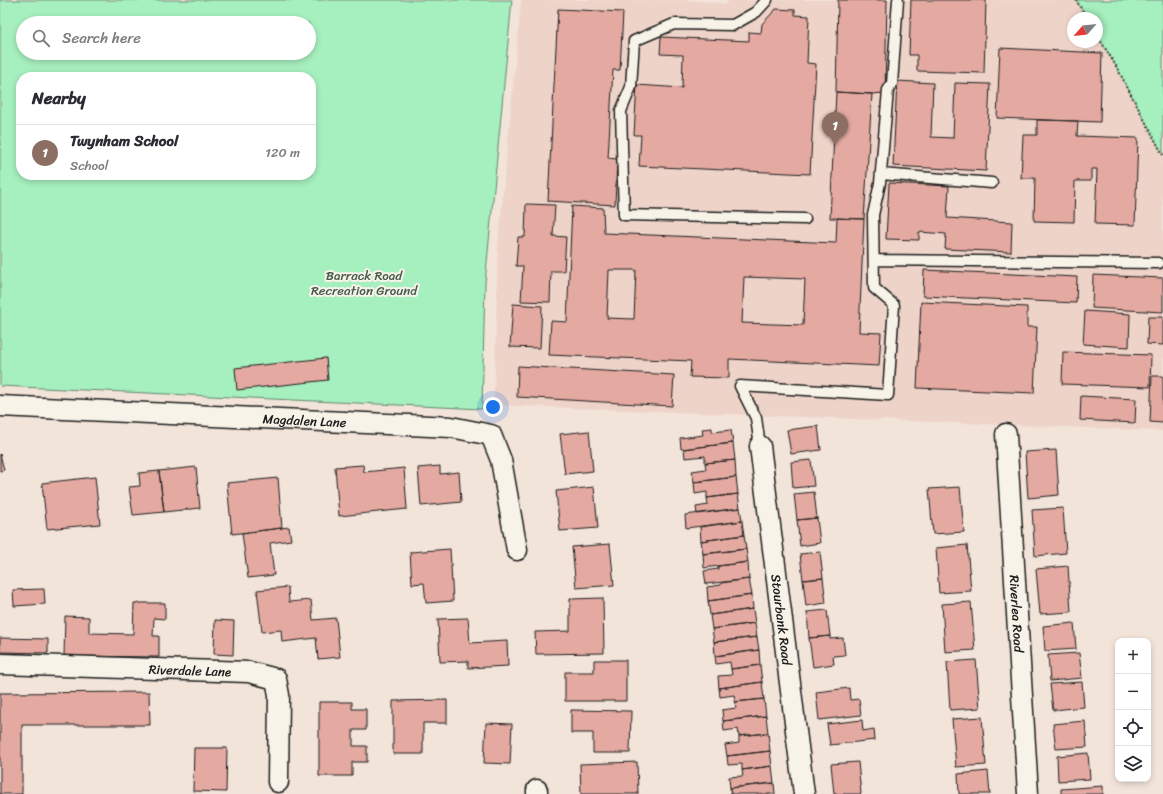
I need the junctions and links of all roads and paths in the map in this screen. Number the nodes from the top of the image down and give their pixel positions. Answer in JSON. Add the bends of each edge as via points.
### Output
{"nodes":[{"id":1,"x":766,"y":0,"type":"edge"},
{"id":2,"x":898,"y":0,"type":"edge"},
{"id":3,"x":1076,"y":0,"type":"edge"},
{"id":4,"x":1083,"y":12,"type":"edge"},
{"id":5,"x":1103,"y":45,"type":"edge"},
{"id":6,"x":1163,"y":155,"type":"edge"},
{"id":7,"x":881,"y":174,"type":"junction"},
{"id":8,"x":992,"y":183,"type":"dead end"},
{"id":9,"x":805,"y":219,"type":"dead end"},
{"id":10,"x":874,"y":260,"type":"junction"},
{"id":11,"x":1159,"y":263,"type":"dead end"},
{"id":12,"x":0,"y":406,"type":"edge"},
{"id":13,"x":1006,"y":434,"type":"dead end"},
{"id":14,"x":760,"y":446,"type":"joint"},
{"id":15,"x":517,"y":550,"type":"dead end"},
{"id":16,"x":0,"y":664,"type":"edge"},
{"id":17,"x":278,"y":782,"type":"dead end"},
{"id":18,"x":804,"y":794,"type":"edge"},
{"id":19,"x":1028,"y":794,"type":"edge"}],
"edges":[{"from":1,"to":9,"type":"lane","via":[[756,12],[733,25],[674,24],[634,41],[631,87],[621,111],[624,215]]},
{"from":2,"to":7,"type":"lane","via":[[892,84],[888,90]]},
{"from":3,"to":4,"type":"path"},
{"from":5,"to":6,"type":"path"},
{"from":7,"to":8,"type":"lane"},
{"from":7,"to":10,"type":"lane","via":[[873,215]]},
{"from":10,"to":11,"type":"lane"},
{"from":10,"to":14,"type":"lane","via":[[874,288],[894,305],[888,395],[740,386],[756,418]]},
{"from":12,"to":15,"type":"street","name":"Magdalen Lane","via":[[451,427],[491,435],[501,460]]},
{"from":13,"to":19,"type":"street","name":"Riverlea Road"},
{"from":14,"to":18,"type":"street","name":"Stourbank Road"},
{"from":16,"to":17,"type":"street","name":"Riverdale Lane","via":[[249,672],[276,679],[279,695]]}]}
